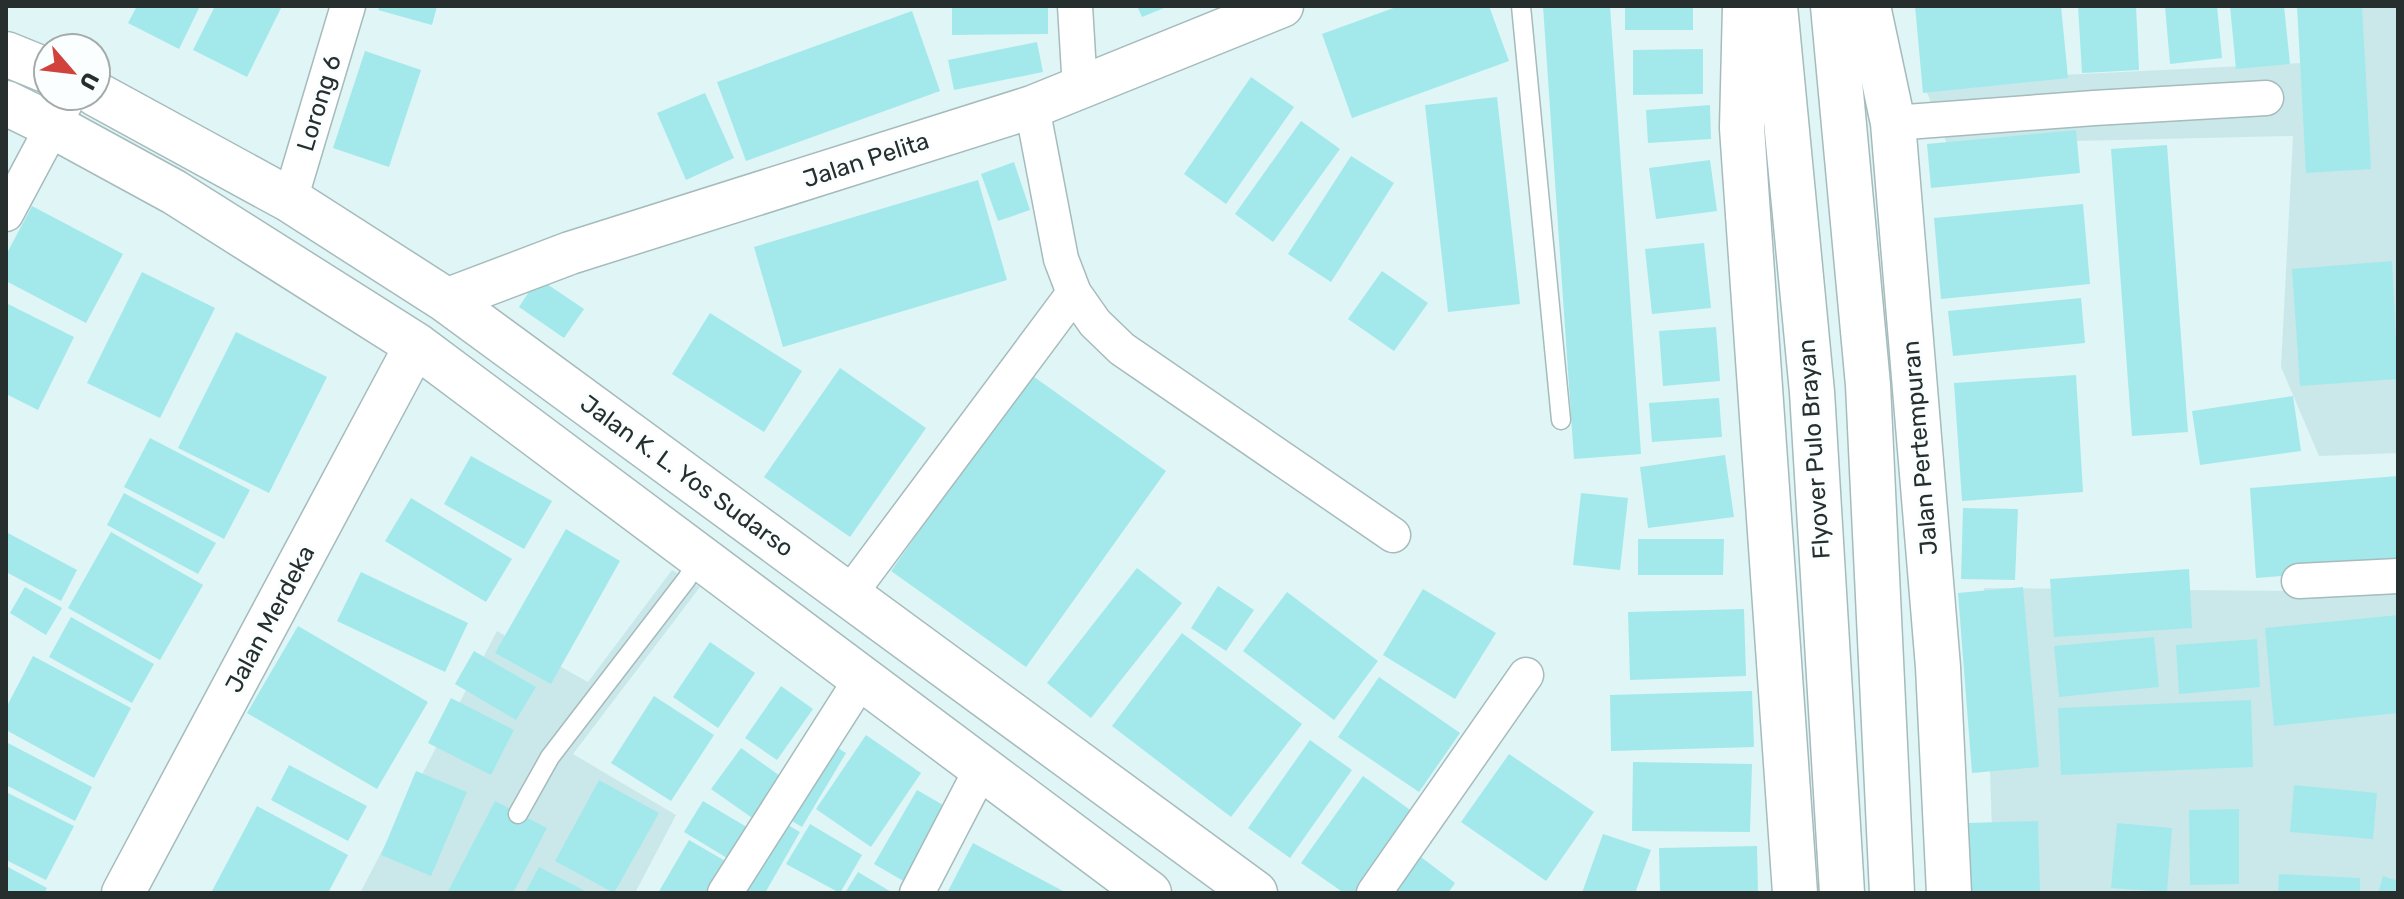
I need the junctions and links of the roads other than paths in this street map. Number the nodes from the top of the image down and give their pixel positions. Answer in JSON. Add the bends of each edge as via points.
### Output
{"nodes":[{"id":1,"x":348,"y":6,"type":"edge"},
{"id":2,"x":1075,"y":6,"type":"edge"},
{"id":3,"x":1282,"y":6,"type":"edge"},
{"id":4,"x":1521,"y":6,"type":"edge"},
{"id":5,"x":1745,"y":6,"type":"edge"},
{"id":6,"x":1775,"y":6,"type":"edge"},
{"id":7,"x":1833,"y":6,"type":"edge"},
{"id":8,"x":1868,"y":6,"type":"edge"},
{"id":9,"x":6,"y":54,"type":"edge"},
{"id":10,"x":32,"y":65,"type":"edge"},
{"id":11,"x":1080,"y":89,"type":"junction"},
{"id":12,"x":2266,"y":98,"type":"dead end"},
{"id":13,"x":6,"y":103,"type":"edge"},
{"id":14,"x":112,"y":103,"type":"edge"},
{"id":15,"x":32,"y":107,"type":"edge"},
{"id":16,"x":1032,"y":107,"type":"junction"},
{"id":17,"x":60,"y":112,"type":"edge"},
{"id":18,"x":62,"y":112,"type":"edge"},
{"id":19,"x":1893,"y":123,"type":"junction"},
{"id":20,"x":290,"y":200,"type":"junction"},
{"id":21,"x":6,"y":214,"type":"edge"},
{"id":22,"x":1074,"y":293,"type":"junction"},
{"id":23,"x":446,"y":300,"type":"junction"},
{"id":24,"x":416,"y":345,"type":"junction"},
{"id":25,"x":1561,"y":420,"type":"dead end"},
{"id":26,"x":1393,"y":535,"type":"dead end"},
{"id":27,"x":700,"y":558,"type":"junction"},
{"id":28,"x":2398,"y":576,"type":"edge"},
{"id":29,"x":2299,"y":581,"type":"dead end"},
{"id":30,"x":848,"y":596,"type":"junction"},
{"id":31,"x":1526,"y":675,"type":"dead end"},
{"id":32,"x":862,"y":678,"type":"junction"},
{"id":33,"x":982,"y":768,"type":"junction"},
{"id":34,"x":518,"y":814,"type":"dead end"},
{"id":35,"x":123,"y":893,"type":"edge"},
{"id":36,"x":725,"y":893,"type":"edge"},
{"id":37,"x":917,"y":893,"type":"edge"},
{"id":38,"x":1149,"y":893,"type":"edge"},
{"id":39,"x":1255,"y":893,"type":"edge"},
{"id":40,"x":1374,"y":893,"type":"edge"},
{"id":41,"x":1795,"y":893,"type":"edge"},
{"id":42,"x":1842,"y":893,"type":"edge"},
{"id":43,"x":1892,"y":893,"type":"edge"},
{"id":44,"x":1949,"y":893,"type":"edge"}],
"edges":[{"from":1,"to":20,"type":"street","name":"Lorong 6"},
{"from":2,"to":11,"type":"street"},
{"from":3,"to":11,"type":"street","name":"Jalan Pelita"},
{"from":4,"to":25,"type":"lane"},
{"from":5,"to":41,"type":"main road","via":[[1742,128]]},
{"from":6,"to":42,"type":"main road","name":"Flyover Pulo Brayan","via":[[1812,392]]},
{"from":7,"to":43,"type":"main road","via":[[1868,385]]},
{"from":8,"to":19,"type":"main road","name":"Jalan Pertempuran"},
{"from":9,"to":10,"type":"main road"},
{"from":11,"to":16,"type":"street","name":"Jalan Pelita"},
{"from":12,"to":19,"type":"street"},
{"from":13,"to":15,"type":"main road"},
{"from":14,"to":20,"type":"main road","name":"Jalan K. L. Yos Sudarso"},
{"from":16,"to":22,"type":"street","via":[[1061,259]]},
{"from":16,"to":23,"type":"street","name":"Jalan Pelita","via":[[570,253]]},
{"from":17,"to":21,"type":"street"},
{"from":18,"to":24,"type":"main road","via":[[174,192]]},
{"from":19,"to":44,"type":"main road","name":"Jalan Pertempuran","via":[[1938,667]]},
{"from":20,"to":23,"type":"main road","name":"Jalan K. L. Yos Sudarso"},
{"from":22,"to":26,"type":"street","via":[[1122,349]]},
{"from":22,"to":30,"type":"street"},
{"from":23,"to":30,"type":"main road","name":"Jalan K. L. Yos Sudarso"},
{"from":24,"to":27,"type":"main road"},
{"from":24,"to":35,"type":"street","name":"Jalan Merdeka"},
{"from":27,"to":32,"type":"main road"},
{"from":27,"to":34,"type":"lane","via":[[550,757]]},
{"from":28,"to":29,"type":"street"},
{"from":30,"to":39,"type":"main road","name":"Jalan K. L. Yos Sudarso"},
{"from":31,"to":40,"type":"street"},
{"from":32,"to":33,"type":"main road"},
{"from":32,"to":36,"type":"street"},
{"from":33,"to":37,"type":"street"},
{"from":33,"to":38,"type":"main road"}]}
